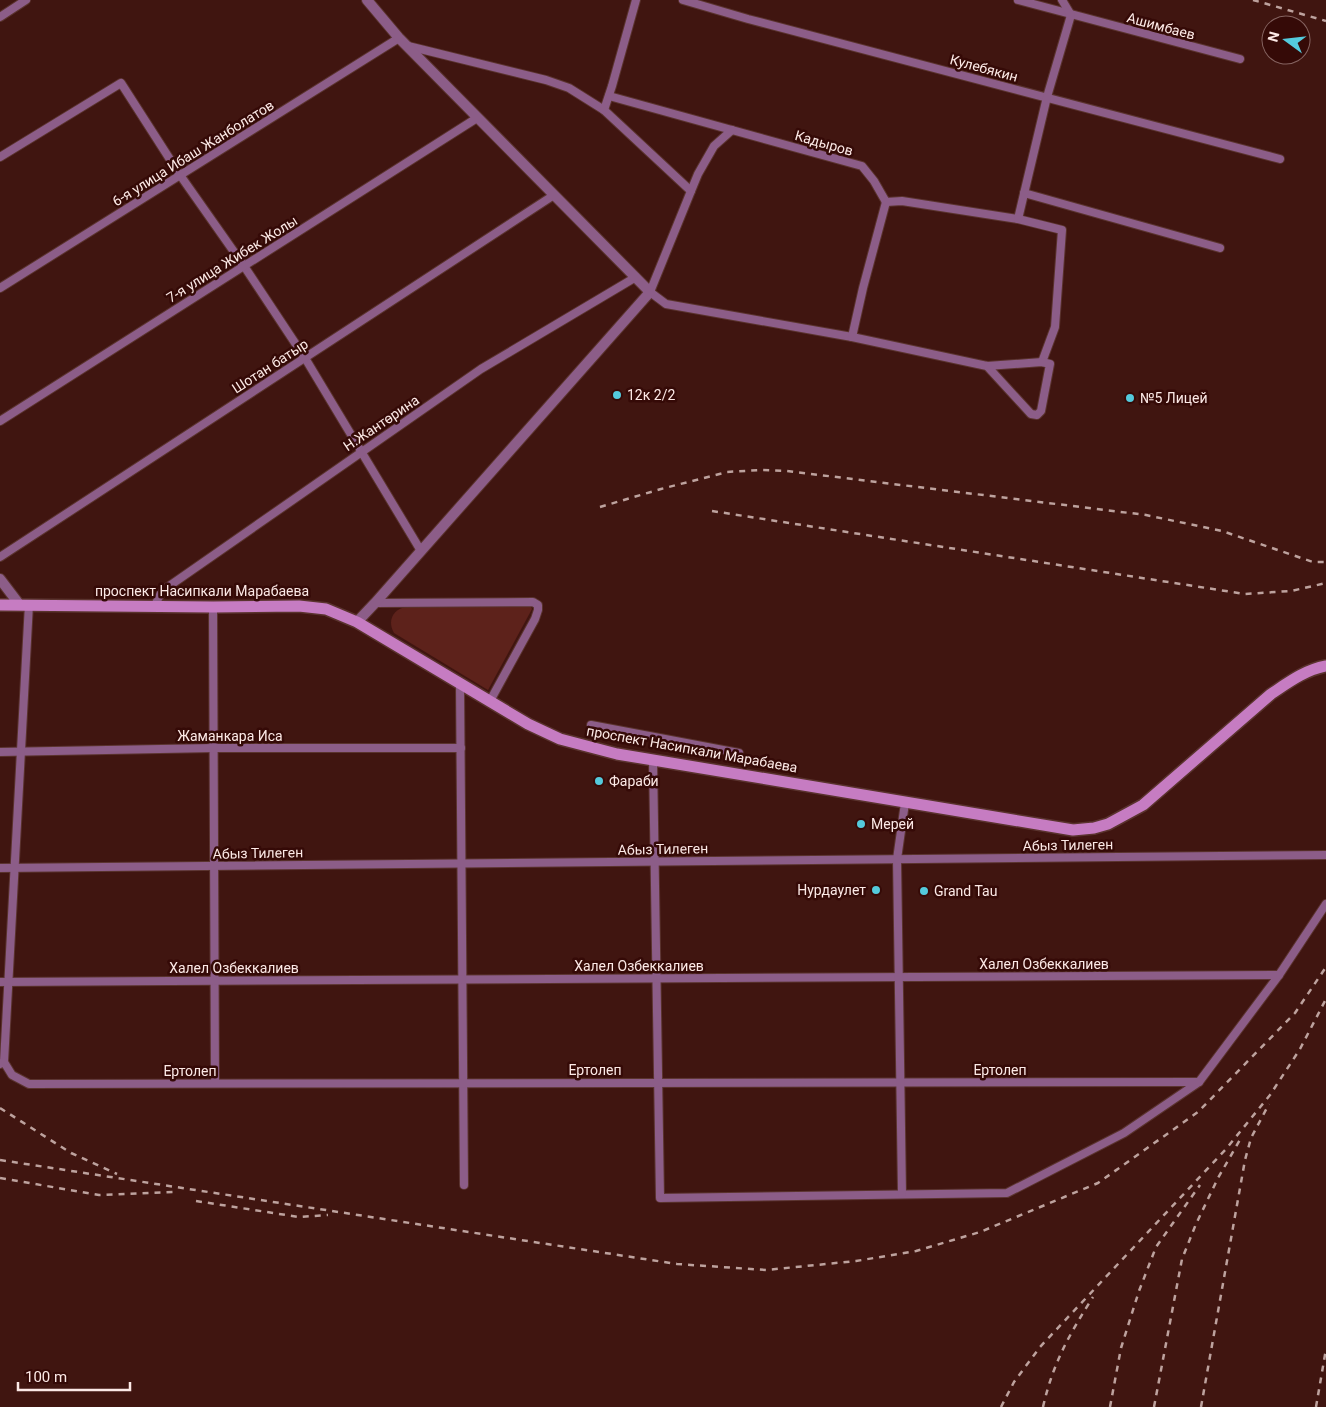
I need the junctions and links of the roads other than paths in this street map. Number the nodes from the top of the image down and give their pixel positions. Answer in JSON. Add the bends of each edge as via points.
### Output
{"nodes":[{"id":1,"x":26,"y":0,"type":"edge"},
{"id":2,"x":367,"y":0,"type":"edge"},
{"id":3,"x":636,"y":0,"type":"edge"},
{"id":4,"x":683,"y":0,"type":"edge"},
{"id":5,"x":1018,"y":0,"type":"edge"},
{"id":6,"x":1062,"y":0,"type":"edge"},
{"id":7,"x":1072,"y":14,"type":"junction"},
{"id":8,"x":0,"y":17,"type":"edge"},
{"id":9,"x":402,"y":42,"type":"junction"},
{"id":10,"x":1240,"y":60,"type":"dead end"},
{"id":11,"x":609,"y":96,"type":"junction"},
{"id":12,"x":1047,"y":97,"type":"junction"},
{"id":13,"x":604,"y":110,"type":"junction"},
{"id":14,"x":477,"y":118,"type":"junction"},
{"id":15,"x":732,"y":130,"type":"junction"},
{"id":16,"x":0,"y":157,"type":"edge"},
{"id":17,"x":1280,"y":159,"type":"dead end"},
{"id":18,"x":180,"y":175,"type":"junction"},
{"id":19,"x":691,"y":191,"type":"junction"},
{"id":20,"x":1024,"y":193,"type":"junction"},
{"id":21,"x":554,"y":196,"type":"junction"},
{"id":22,"x":886,"y":202,"type":"junction"},
{"id":23,"x":1018,"y":219,"type":"junction"},
{"id":24,"x":1220,"y":248,"type":"dead end"},
{"id":25,"x":244,"y":266,"type":"junction"},
{"id":26,"x":636,"y":278,"type":"junction"},
{"id":27,"x":0,"y":288,"type":"edge"},
{"id":28,"x":650,"y":292,"type":"junction"},
{"id":29,"x":852,"y":337,"type":"junction"},
{"id":30,"x":305,"y":358,"type":"junction"},
{"id":31,"x":1042,"y":362,"type":"junction"},
{"id":32,"x":987,"y":366,"type":"junction"},
{"id":33,"x":0,"y":421,"type":"edge"},
{"id":34,"x":361,"y":452,"type":"junction"},
{"id":35,"x":421,"y":551,"type":"junction"},
{"id":36,"x":0,"y":558,"type":"edge"},
{"id":37,"x":0,"y":579,"type":"edge"},
{"id":38,"x":375,"y":603,"type":"junction"},
{"id":39,"x":24,"y":604,"type":"junction"},
{"id":40,"x":0,"y":605,"type":"edge"},
{"id":41,"x":154,"y":606,"type":"junction"},
{"id":42,"x":213,"y":607,"type":"junction"},
{"id":43,"x":357,"y":622,"type":"junction"},
{"id":44,"x":1326,"y":666,"type":"edge"},
{"id":45,"x":460,"y":684,"type":"junction"},
{"id":46,"x":490,"y":702,"type":"junction"},
{"id":47,"x":591,"y":725,"type":"dead end"},
{"id":48,"x":214,"y":748,"type":"junction"},
{"id":49,"x":461,"y":748,"type":"junction"},
{"id":50,"x":0,"y":752,"type":"edge"},
{"id":51,"x":21,"y":752,"type":"junction"},
{"id":52,"x":739,"y":753,"type":"dead end"},
{"id":53,"x":653,"y":760,"type":"junction"},
{"id":54,"x":906,"y":803,"type":"junction"},
{"id":55,"x":1326,"y":855,"type":"edge"},
{"id":56,"x":897,"y":859,"type":"junction"},
{"id":57,"x":655,"y":862,"type":"junction"},
{"id":58,"x":462,"y":864,"type":"junction"},
{"id":59,"x":214,"y":866,"type":"junction"},
{"id":60,"x":0,"y":868,"type":"edge"},
{"id":61,"x":15,"y":868,"type":"junction"},
{"id":62,"x":1326,"y":904,"type":"edge"},
{"id":63,"x":1279,"y":975,"type":"junction"},
{"id":64,"x":899,"y":977,"type":"junction"},
{"id":65,"x":656,"y":978,"type":"junction"},
{"id":66,"x":462,"y":979,"type":"junction"},
{"id":67,"x":214,"y":980,"type":"junction"},
{"id":68,"x":0,"y":982,"type":"edge"},
{"id":69,"x":9,"y":982,"type":"junction"},
{"id":70,"x":2,"y":1063,"type":"edge"},
{"id":71,"x":900,"y":1082,"type":"junction"},
{"id":72,"x":1199,"y":1082,"type":"junction"},
{"id":73,"x":462,"y":1083,"type":"junction"},
{"id":74,"x":658,"y":1083,"type":"junction"},
{"id":75,"x":215,"y":1084,"type":"junction"},
{"id":76,"x":464,"y":1185,"type":"dead end"},
{"id":77,"x":902,"y":1194,"type":"junction"}],
"edges":[{"from":1,"to":8,"type":"street"},
{"from":2,"to":9,"type":"street"},
{"from":3,"to":11,"type":"street"},
{"from":4,"to":12,"type":"street","name":"Кулебякин"},
{"from":5,"to":7,"type":"street","name":"Ашимбаев"},
{"from":6,"to":7,"type":"street"},
{"from":7,"to":10,"type":"street","name":"Ашимбаев"},
{"from":7,"to":12,"type":"street"},
{"from":9,"to":13,"type":"street","via":[[546,80],[569,88]]},
{"from":9,"to":14,"type":"street"},
{"from":9,"to":18,"type":"street","name":"6-я улица Ибаш Жанболатов"},
{"from":11,"to":13,"type":"street"},
{"from":11,"to":15,"type":"street","name":"Кадыров"},
{"from":12,"to":17,"type":"street","name":"Кулебякин"},
{"from":12,"to":20,"type":"street"},
{"from":13,"to":19,"type":"street"},
{"from":14,"to":21,"type":"street"},
{"from":14,"to":25,"type":"street","name":"7-я улица Жибек Жолы"},
{"from":15,"to":19,"type":"street","via":[[714,146]]},
{"from":15,"to":22,"type":"street","name":"Кадыров","via":[[862,166]]},
{"from":16,"to":18,"type":"street","via":[[121,83]]},
{"from":18,"to":25,"type":"street"},
{"from":18,"to":27,"type":"street","name":"6-я улица Ибаш Жанболатов"},
{"from":19,"to":28,"type":"street"},
{"from":20,"to":23,"type":"street"},
{"from":20,"to":24,"type":"street"},
{"from":21,"to":26,"type":"street"},
{"from":21,"to":30,"type":"street","name":"Шотан батыр"},
{"from":22,"to":23,"type":"street","via":[[902,201]]},
{"from":22,"to":29,"type":"street"},
{"from":23,"to":31,"type":"street","via":[[1062,230],[1055,327]]},
{"from":25,"to":30,"type":"street"},
{"from":25,"to":33,"type":"street","name":"7-я улица Жибек Жолы"},
{"from":26,"to":28,"type":"street"},
{"from":26,"to":34,"type":"street","name":"Н.Жантөрина","via":[[481,369]]},
{"from":28,"to":29,"type":"street","via":[[666,304]]},
{"from":28,"to":35,"type":"street"},
{"from":29,"to":32,"type":"street"},
{"from":30,"to":34,"type":"street"},
{"from":30,"to":36,"type":"street","name":"Шотан батыр"},
{"from":31,"to":32,"type":"street"},
{"from":31,"to":32,"type":"street","via":[[1050,364],[1041,411],[1037,415],[1031,414]]},
{"from":34,"to":35,"type":"street"},
{"from":34,"to":41,"type":"street","name":"Н.Жантөрина","via":[[162,591]]},
{"from":35,"to":38,"type":"street"},
{"from":37,"to":39,"type":"street"},
{"from":38,"to":43,"type":"street"},
{"from":38,"to":46,"type":"street","via":[[533,602],[538,605],[535,618]]},
{"from":39,"to":40,"type":"main road","name":"проспект Насипкали Марабаева"},
{"from":39,"to":41,"type":"main road","name":"проспект Насипкали Марабаева"},
{"from":39,"to":51,"type":"street"},
{"from":41,"to":42,"type":"main road","name":"проспект Насипкали Марабаева"},
{"from":42,"to":43,"type":"main road","name":"проспект Насипкали Марабаева","via":[[313,606],[340,613]]},
{"from":42,"to":48,"type":"street"},
{"from":43,"to":45,"type":"main road","name":"проспект Насипкали Марабаева"},
{"from":44,"to":54,"type":"main road","name":"проспект Насипкали Марабаева","via":[[1294,678],[1271,694],[1143,805],[1108,824],[1073,830]]},
{"from":45,"to":46,"type":"main road","name":"проспект Насипкали Марабаева"},
{"from":45,"to":49,"type":"street"},
{"from":46,"to":53,"type":"main road","name":"проспект Насипкали Марабаева","via":[[560,739]]},
{"from":47,"to":52,"type":"street"},
{"from":48,"to":49,"type":"street","name":"Жаманкара Иса"},
{"from":48,"to":51,"type":"street","name":"Жаманкара Иса"},
{"from":48,"to":59,"type":"street"},
{"from":49,"to":58,"type":"street"},
{"from":50,"to":51,"type":"street","name":"Жаманкара Иса"},
{"from":51,"to":61,"type":"street"},
{"from":53,"to":54,"type":"main road","name":"проспект Насипкали Марабаева"},
{"from":53,"to":57,"type":"street"},
{"from":54,"to":56,"type":"street"},
{"from":55,"to":56,"type":"street","name":"Абыз Тилеген"},
{"from":56,"to":57,"type":"street","name":"Абыз Тилеген"},
{"from":56,"to":64,"type":"street"},
{"from":57,"to":58,"type":"street","name":"Абыз Тилеген"},
{"from":57,"to":65,"type":"street"},
{"from":58,"to":59,"type":"street","name":"Абыз Тилеген"},
{"from":58,"to":66,"type":"street"},
{"from":59,"to":61,"type":"street","name":"Абыз Тилеген"},
{"from":59,"to":67,"type":"street"},
{"from":60,"to":61,"type":"street","name":"Абыз Тилеген"},
{"from":61,"to":69,"type":"street"},
{"from":62,"to":63,"type":"street"},
{"from":63,"to":64,"type":"street","name":"Халел Озбеккалиев"},
{"from":63,"to":72,"type":"street"},
{"from":64,"to":65,"type":"street","name":"Халел Озбеккалиев"},
{"from":64,"to":71,"type":"street"},
{"from":65,"to":66,"type":"street","name":"Халел Озбеккалиев"},
{"from":65,"to":74,"type":"street"},
{"from":66,"to":67,"type":"street","name":"Халел Озбеккалиев"},
{"from":66,"to":73,"type":"street"},
{"from":67,"to":69,"type":"street","name":"Халел Озбеккалиев"},
{"from":67,"to":75,"type":"street"},
{"from":68,"to":69,"type":"street","name":"Халел Озбеккалиев"},
{"from":69,"to":70,"type":"street"},
{"from":70,"to":75,"type":"street","name":"Ертолеп","via":[[12,1075],[28,1084]]},
{"from":71,"to":72,"type":"street","name":"Ертолеп"},
{"from":71,"to":74,"type":"street","name":"Ертолеп"},
{"from":71,"to":77,"type":"street"},
{"from":72,"to":77,"type":"street","via":[[1124,1134],[1006,1193]]},
{"from":73,"to":74,"type":"street","name":"Ертолеп"},
{"from":73,"to":75,"type":"street","name":"Ертолеп"},
{"from":73,"to":76,"type":"street"},
{"from":74,"to":77,"type":"street","via":[[660,1198]]}]}
